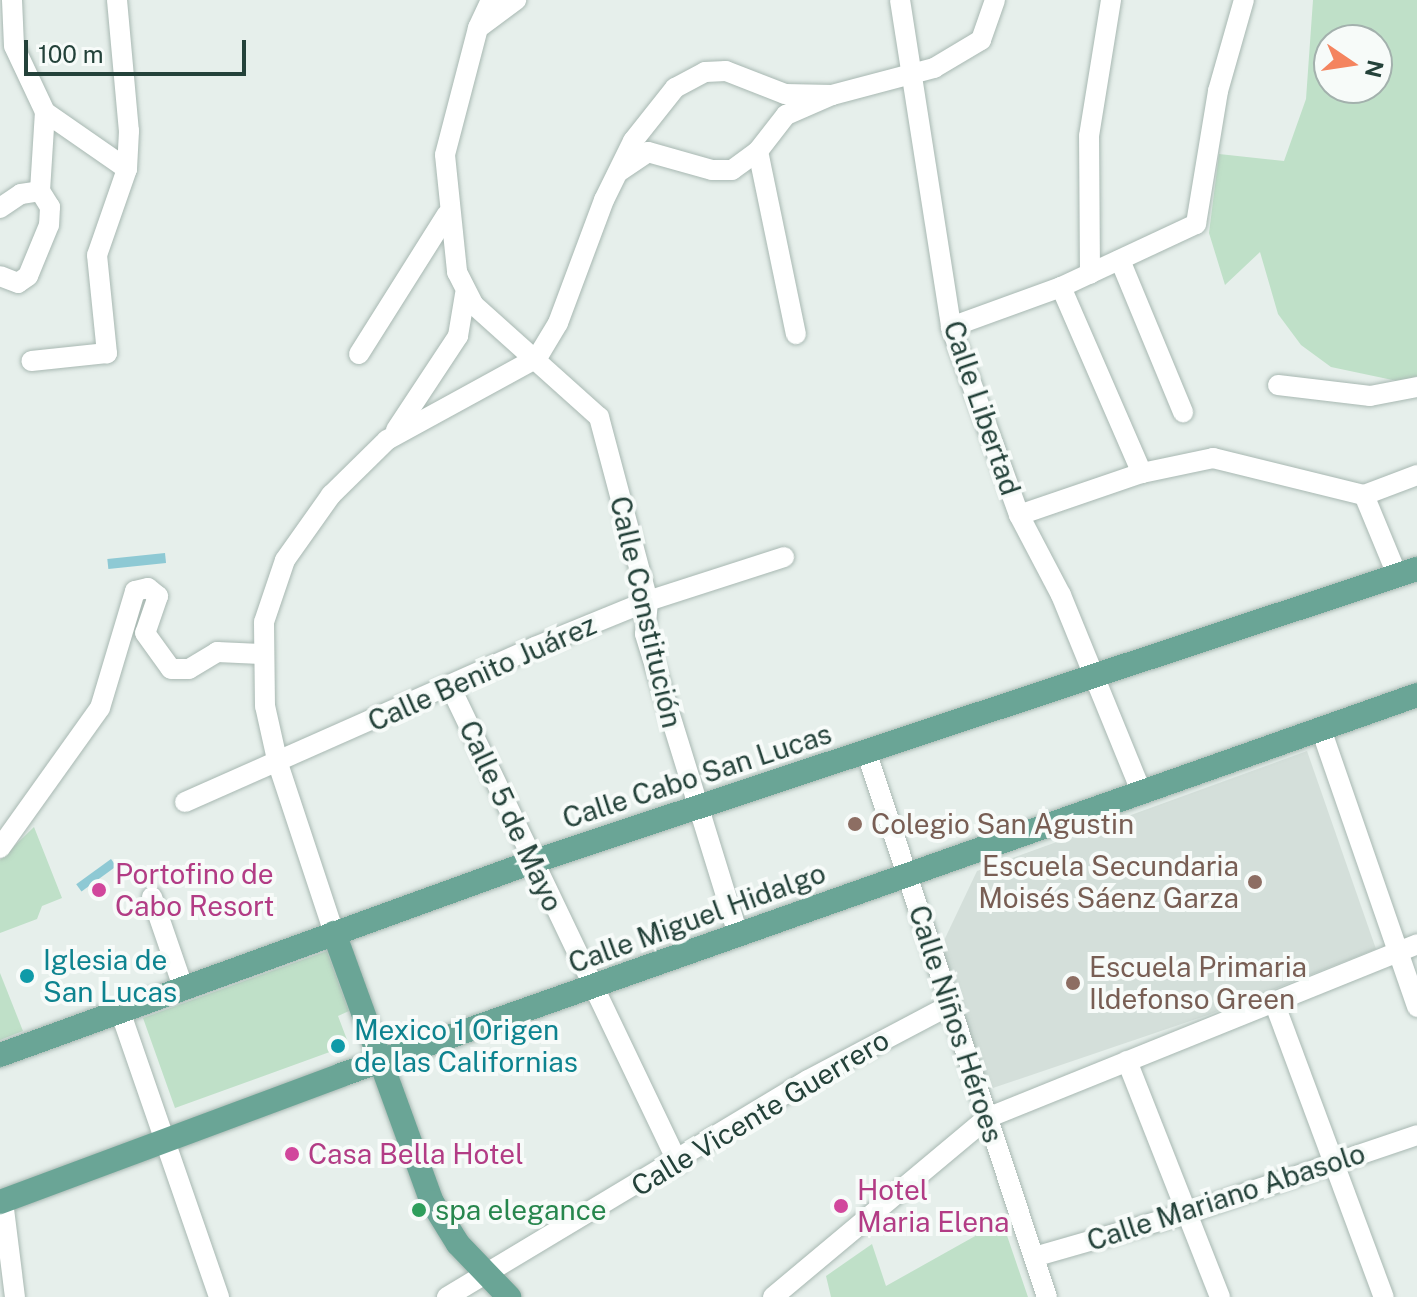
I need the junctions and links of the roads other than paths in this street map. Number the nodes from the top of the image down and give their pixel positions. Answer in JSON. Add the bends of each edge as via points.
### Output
{"nodes":[{"id":1,"x":12,"y":0,"type":"edge"},
{"id":2,"x":117,"y":0,"type":"edge"},
{"id":3,"x":491,"y":0,"type":"edge"},
{"id":4,"x":516,"y":0,"type":"edge"},
{"id":5,"x":900,"y":0,"type":"edge"},
{"id":6,"x":995,"y":0,"type":"edge"},
{"id":7,"x":1111,"y":0,"type":"edge"},
{"id":8,"x":1244,"y":0,"type":"edge"},
{"id":9,"x":478,"y":28,"type":"junction"},
{"id":10,"x":912,"y":76,"type":"junction"},
{"id":11,"x":832,"y":95,"type":"junction"},
{"id":12,"x":45,"y":112,"type":"junction"},
{"id":13,"x":758,"y":151,"type":"junction"},
{"id":14,"x":127,"y":169,"type":"junction"},
{"id":15,"x":620,"y":171,"type":"junction"},
{"id":16,"x":40,"y":191,"type":"junction"},
{"id":17,"x":0,"y":208,"type":"edge"},
{"id":18,"x":447,"y":214,"type":"junction"},
{"id":19,"x":1120,"y":260,"type":"junction"},
{"id":20,"x":1090,"y":274,"type":"junction"},
{"id":21,"x":0,"y":276,"type":"edge"},
{"id":22,"x":1061,"y":287,"type":"junction"},
{"id":23,"x":465,"y":294,"type":"junction"},
{"id":24,"x":951,"y":327,"type":"junction"},
{"id":25,"x":796,"y":334,"type":"dead end"},
{"id":26,"x":359,"y":354,"type":"dead end"},
{"id":27,"x":537,"y":358,"type":"junction"},
{"id":28,"x":31,"y":361,"type":"dead end"},
{"id":29,"x":1278,"y":385,"type":"dead end"},
{"id":30,"x":1417,"y":387,"type":"edge"},
{"id":31,"x":1183,"y":412,"type":"dead end"},
{"id":32,"x":387,"y":440,"type":"junction"},
{"id":33,"x":1142,"y":473,"type":"junction"},
{"id":34,"x":1417,"y":475,"type":"edge"},
{"id":35,"x":1364,"y":495,"type":"junction"},
{"id":36,"x":1019,"y":515,"type":"junction"},
{"id":37,"x":784,"y":557,"type":"dead end"},
{"id":38,"x":1407,"y":573,"type":"edge"},
{"id":39,"x":648,"y":601,"type":"junction"},
{"id":40,"x":261,"y":654,"type":"junction"},
{"id":41,"x":1095,"y":677,"type":"junction"},
{"id":42,"x":450,"y":686,"type":"junction"},
{"id":43,"x":1417,"y":695,"type":"edge"},
{"id":44,"x":1322,"y":732,"type":"junction"},
{"id":45,"x":866,"y":751,"type":"junction"},
{"id":46,"x":278,"y":764,"type":"junction"},
{"id":47,"x":1142,"y":793,"type":"junction"},
{"id":48,"x":185,"y":802,"type":"dead end"},
{"id":49,"x":697,"y":810,"type":"junction"},
{"id":50,"x":0,"y":848,"type":"edge"},
{"id":51,"x":532,"y":862,"type":"junction"},
{"id":52,"x":907,"y":874,"type":"junction"},
{"id":53,"x":152,"y":897,"type":"dead end"},
{"id":54,"x":334,"y":933,"type":"junction"},
{"id":55,"x":738,"y":934,"type":"junction"},
{"id":56,"x":1407,"y":948,"type":"edge"},
{"id":57,"x":183,"y":987,"type":"junction"},
{"id":58,"x":594,"y":988,"type":"junction"},
{"id":59,"x":1274,"y":1002,"type":"junction"},
{"id":60,"x":950,"y":1005,"type":"junction"},
{"id":61,"x":1417,"y":1007,"type":"edge"},
{"id":62,"x":120,"y":1011,"type":"junction"},
{"id":63,"x":0,"y":1055,"type":"edge"},
{"id":64,"x":382,"y":1061,"type":"junction"},
{"id":65,"x":1127,"y":1061,"type":"junction"},
{"id":66,"x":987,"y":1118,"type":"junction"},
{"id":67,"x":1417,"y":1135,"type":"edge"},
{"id":68,"x":166,"y":1141,"type":"junction"},
{"id":69,"x":678,"y":1163,"type":"junction"},
{"id":70,"x":1333,"y":1165,"type":"junction"},
{"id":71,"x":2,"y":1202,"type":"edge"},
{"id":72,"x":1187,"y":1213,"type":"junction"},
{"id":73,"x":1034,"y":1257,"type":"junction"},
{"id":74,"x":487,"y":1275,"type":"junction"},
{"id":75,"x":15,"y":1297,"type":"edge"},
{"id":76,"x":219,"y":1297,"type":"edge"},
{"id":77,"x":447,"y":1297,"type":"edge"},
{"id":78,"x":509,"y":1297,"type":"edge"},
{"id":79,"x":773,"y":1297,"type":"edge"},
{"id":80,"x":1047,"y":1297,"type":"edge"},
{"id":81,"x":1220,"y":1297,"type":"edge"},
{"id":82,"x":1384,"y":1297,"type":"edge"}],
"edges":[{"from":1,"to":12,"type":"street","via":[[14,46]]},
{"from":2,"to":14,"type":"street","via":[[129,131]]},
{"from":3,"to":9,"type":"street"},
{"from":4,"to":9,"type":"street"},
{"from":5,"to":10,"type":"street","name":"Calle Libertad"},
{"from":6,"to":10,"type":"street","via":[[981,40]]},
{"from":7,"to":20,"type":"street","via":[[1089,136]]},
{"from":8,"to":19,"type":"street","via":[[1218,91],[1199,219]]},
{"from":9,"to":18,"type":"street","via":[[447,138]]},
{"from":10,"to":11,"type":"street"},
{"from":10,"to":24,"type":"street","name":"Calle Libertad"},
{"from":11,"to":13,"type":"street","via":[[786,115]]},
{"from":11,"to":15,"type":"street","via":[[785,94],[726,71],[705,72],[684,81],[656,108]]},
{"from":12,"to":14,"type":"street"},
{"from":12,"to":16,"type":"street"},
{"from":13,"to":15,"type":"street","via":[[732,170],[712,170],[648,152]]},
{"from":13,"to":25,"type":"street"},
{"from":14,"to":28,"type":"street","via":[[97,255],[107,353]]},
{"from":15,"to":27,"type":"street","via":[[558,323]]},
{"from":16,"to":17,"type":"street","via":[[21,194]]},
{"from":16,"to":21,"type":"street","via":[[50,207],[49,225],[32,267],[18,283]]},
{"from":18,"to":23,"type":"street"},
{"from":18,"to":26,"type":"street"},
{"from":19,"to":20,"type":"street"},
{"from":19,"to":31,"type":"street"},
{"from":20,"to":22,"type":"street"},
{"from":22,"to":24,"type":"street"},
{"from":22,"to":33,"type":"street"},
{"from":23,"to":27,"type":"street","name":"Calle Constitución"},
{"from":23,"to":32,"type":"street","via":[[455,342]]},
{"from":24,"to":36,"type":"street","name":"Calle Libertad"},
{"from":27,"to":32,"type":"street"},
{"from":27,"to":39,"type":"street","name":"Calle Constitución","via":[[599,417]]},
{"from":29,"to":30,"type":"street","via":[[1370,396]]},
{"from":32,"to":40,"type":"street","via":[[331,495],[285,560],[269,601]]},
{"from":33,"to":35,"type":"street","via":[[1213,458]]},
{"from":33,"to":36,"type":"street"},
{"from":34,"to":35,"type":"street"},
{"from":35,"to":38,"type":"street"},
{"from":36,"to":41,"type":"street","name":"Calle Libertad"},
{"from":37,"to":39,"type":"street","name":"Calle Benito Juárez"},
{"from":38,"to":41,"type":"main road","name":"Calle Cabo San Lucas"},
{"from":39,"to":42,"type":"street","name":"Calle Benito Juárez"},
{"from":39,"to":49,"type":"street","name":"Calle Constitución","via":[[645,634]]},
{"from":40,"to":46,"type":"street"},
{"from":40,"to":50,"type":"street","via":[[217,652],[189,669],[171,669],[145,633],[158,596],[148,588],[135,591],[100,708]]},
{"from":41,"to":45,"type":"main road","name":"Calle Cabo San Lucas"},
{"from":41,"to":47,"type":"street","name":"Calle Libertad"},
{"from":42,"to":46,"type":"street","name":"Calle Benito Juárez"},
{"from":42,"to":51,"type":"street","name":"Calle 5 de Mayo"},
{"from":43,"to":44,"type":"main road","name":"Calle Miguel Hidalgo"},
{"from":44,"to":47,"type":"main road","name":"Calle Miguel Hidalgo"},
{"from":44,"to":56,"type":"street"},
{"from":45,"to":49,"type":"main road","name":"Calle Cabo San Lucas"},
{"from":45,"to":52,"type":"street","name":"Calle Niños Héroes"},
{"from":46,"to":48,"type":"street","name":"Calle Benito Juárez"},
{"from":46,"to":54,"type":"street"},
{"from":47,"to":52,"type":"main road","name":"Calle Miguel Hidalgo"},
{"from":49,"to":51,"type":"main road","name":"Calle Cabo San Lucas"},
{"from":49,"to":55,"type":"street","name":"Calle Constitución"},
{"from":51,"to":54,"type":"main road","name":"Calle Cabo San Lucas"},
{"from":51,"to":58,"type":"street","name":"Calle 5 de Mayo"},
{"from":52,"to":55,"type":"main road","name":"Calle Miguel Hidalgo"},
{"from":52,"to":60,"type":"street","name":"Calle Niños Héroes"},
{"from":53,"to":57,"type":"street"},
{"from":54,"to":57,"type":"main road","name":"Calle Cabo San Lucas"},
{"from":54,"to":64,"type":"main road"},
{"from":55,"to":58,"type":"main road","name":"Calle Miguel Hidalgo"},
{"from":56,"to":59,"type":"street"},
{"from":56,"to":61,"type":"street"},
{"from":57,"to":62,"type":"main road","name":"Calle Cabo San Lucas"},
{"from":58,"to":64,"type":"main road","name":"Calle Miguel Hidalgo"},
{"from":58,"to":69,"type":"street","name":"Calle 5 de Mayo"},
{"from":59,"to":65,"type":"street"},
{"from":59,"to":70,"type":"street"},
{"from":60,"to":66,"type":"street","name":"Calle Niños Héroes"},
{"from":60,"to":69,"type":"street","name":"Calle Vicente Guerrero","via":[[808,1080]]},
{"from":62,"to":63,"type":"main road","name":"Calle Cabo San Lucas"},
{"from":62,"to":68,"type":"street"},
{"from":64,"to":68,"type":"main road","name":"Calle Miguel Hidalgo"},
{"from":64,"to":74,"type":"main road","via":[[432,1202],[458,1244]]},
{"from":65,"to":66,"type":"street"},
{"from":65,"to":72,"type":"street"},
{"from":66,"to":73,"type":"street","name":"Calle Niños Héroes"},
{"from":66,"to":79,"type":"street"},
{"from":67,"to":70,"type":"street","name":"Calle Mariano Abasolo"},
{"from":68,"to":71,"type":"main road","name":"Calle Miguel Hidalgo"},
{"from":68,"to":76,"type":"street"},
{"from":69,"to":74,"type":"street","name":"Calle Vicente Guerrero"},
{"from":70,"to":72,"type":"street","name":"Calle Mariano Abasolo"},
{"from":70,"to":82,"type":"street"},
{"from":71,"to":75,"type":"street"},
{"from":72,"to":73,"type":"street","name":"Calle Mariano Abasolo"},
{"from":72,"to":81,"type":"street"},
{"from":73,"to":80,"type":"street","name":"Calle Niños Héroes"},
{"from":74,"to":77,"type":"street","name":"Calle Vicente Guerrero"},
{"from":74,"to":78,"type":"main road"}]}
